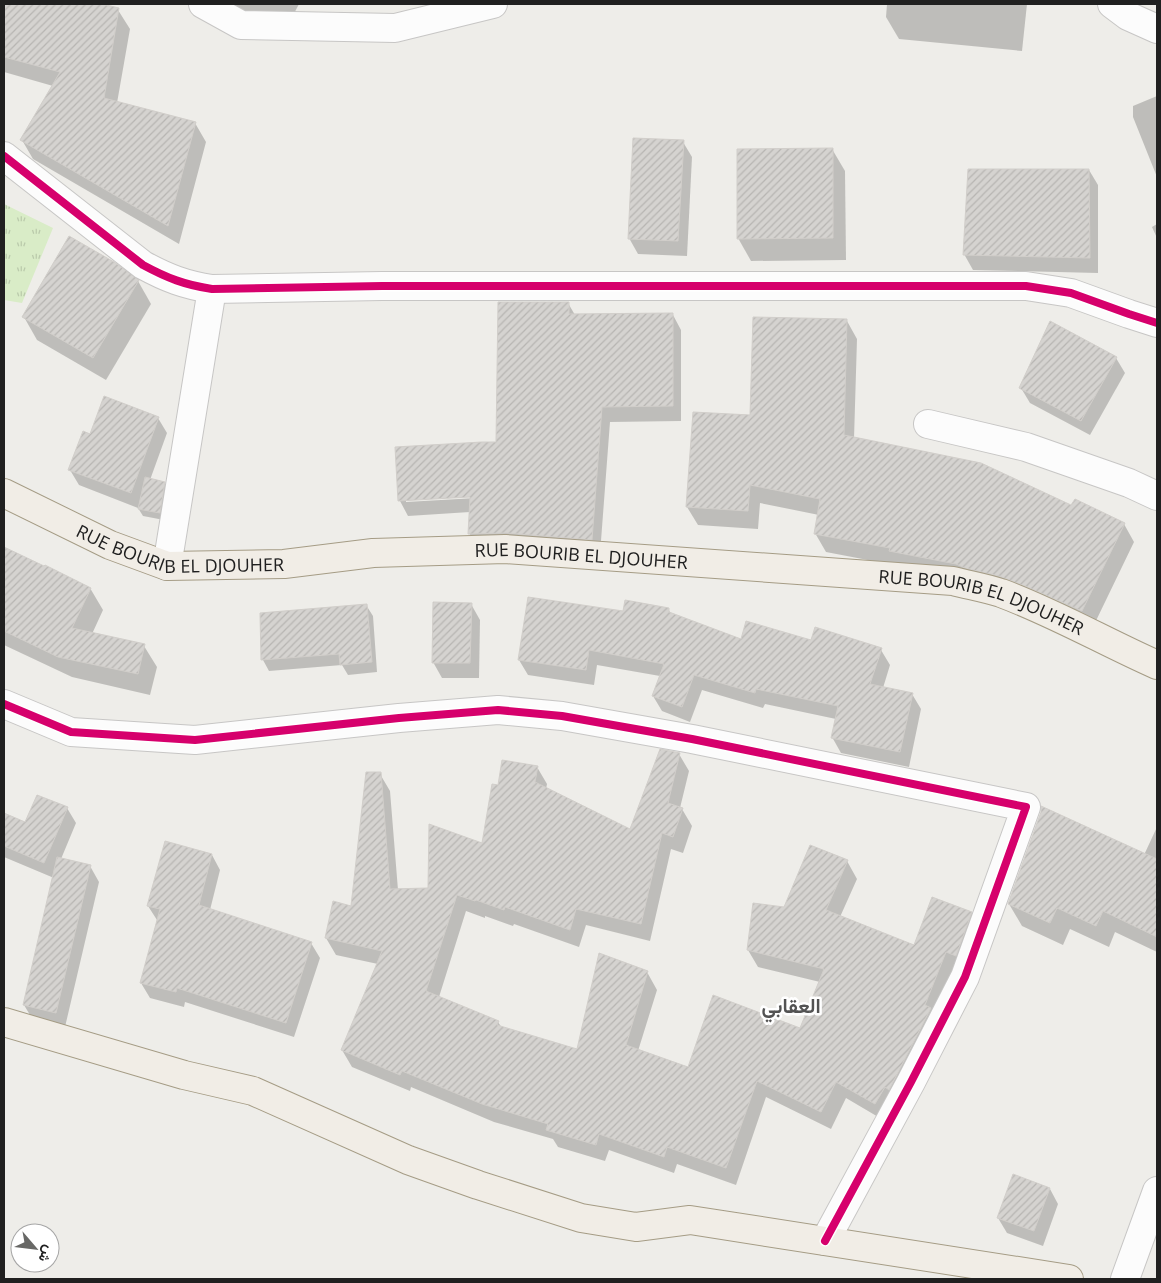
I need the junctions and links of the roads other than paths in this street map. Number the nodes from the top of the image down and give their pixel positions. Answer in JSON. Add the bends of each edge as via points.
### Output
{"nodes":[{"id":1,"x":203,"y":4,"type":"edge"},
{"id":2,"x":493,"y":4,"type":"edge"},
{"id":3,"x":1112,"y":4,"type":"edge"},
{"id":4,"x":1157,"y":29,"type":"edge"},
{"id":5,"x":4,"y":156,"type":"edge"},
{"id":6,"x":212,"y":289,"type":"junction"},
{"id":7,"x":1157,"y":323,"type":"edge"},
{"id":8,"x":928,"y":424,"type":"dead end"},
{"id":9,"x":4,"y":493,"type":"edge"},
{"id":10,"x":1157,"y":496,"type":"edge"},
{"id":11,"x":167,"y":566,"type":"junction"},
{"id":12,"x":1157,"y":666,"type":"edge"},
{"id":13,"x":4,"y":704,"type":"edge"},
{"id":14,"x":4,"y":1022,"type":"edge"},
{"id":15,"x":1157,"y":1191,"type":"edge"},
{"id":16,"x":825,"y":1241,"type":"junction"},
{"id":17,"x":1069,"y":1279,"type":"edge"},
{"id":18,"x":1126,"y":1279,"type":"edge"}],
"edges":[{"from":1,"to":2,"type":"street","via":[[241,25],[395,28]]},
{"from":3,"to":4,"type":"street","via":[[1128,16]]},
{"from":5,"to":6,"type":"street","via":[[143,265],[191,286]]},
{"from":6,"to":7,"type":"street","via":[[1026,286],[1071,293]]},
{"from":6,"to":11,"type":"street"},
{"from":8,"to":10,"type":"street","via":[[1026,447]]},
{"from":9,"to":11,"type":"main road","name":"RUE BOURIB EL DJOUHER","via":[[110,545]]},
{"from":11,"to":12,"type":"main road","name":"RUE BOURIB EL DJOUHER","via":[[284,564],[373,553],[505,549],[953,581],[999,593],[1054,615]]},
{"from":13,"to":16,"type":"street","via":[[71,732],[195,740],[498,710],[562,716],[1026,807],[965,978]]},
{"from":14,"to":16,"type":"main road","via":[[184,1075],[253,1091],[408,1160],[581,1218],[636,1227],[690,1220]]},
{"from":15,"to":18,"type":"street"},
{"from":16,"to":17,"type":"main road"}]}
